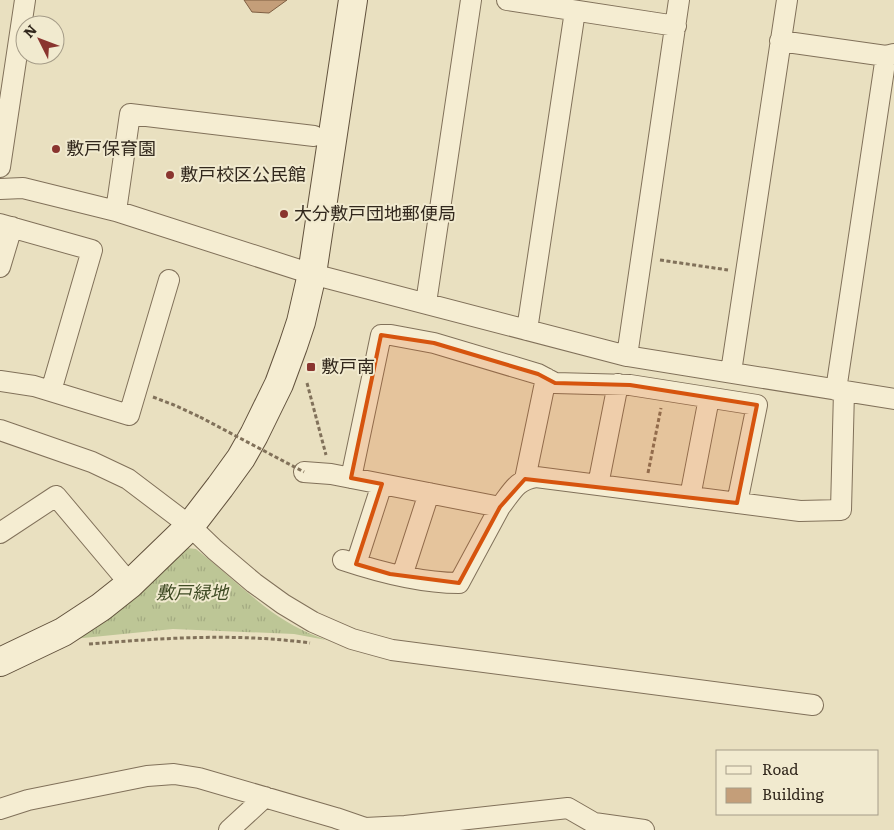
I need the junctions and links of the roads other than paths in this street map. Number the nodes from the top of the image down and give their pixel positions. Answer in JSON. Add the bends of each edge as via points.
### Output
{"nodes":[{"id":1,"x":25,"y":0,"type":"edge"},
{"id":2,"x":354,"y":0,"type":"edge"},
{"id":3,"x":471,"y":0,"type":"edge"},
{"id":4,"x":507,"y":0,"type":"edge"},
{"id":5,"x":680,"y":0,"type":"edge"},
{"id":6,"x":786,"y":0,"type":"edge"},
{"id":7,"x":575,"y":10,"type":"junction"},
{"id":8,"x":676,"y":26,"type":"junction"},
{"id":9,"x":780,"y":41,"type":"junction"},
{"id":10,"x":890,"y":55,"type":"edge"},
{"id":11,"x":314,"y":136,"type":"dead end"},
{"id":12,"x":0,"y":166,"type":"edge"},
{"id":13,"x":0,"y":189,"type":"edge"},
{"id":14,"x":116,"y":211,"type":"junction"},
{"id":15,"x":6,"y":226,"type":"edge"},
{"id":16,"x":0,"y":267,"type":"edge"},
{"id":17,"x":312,"y":274,"type":"junction"},
{"id":18,"x":169,"y":280,"type":"dead end"},
{"id":19,"x":426,"y":303,"type":"junction"},
{"id":20,"x":527,"y":330,"type":"junction"},
{"id":21,"x":627,"y":356,"type":"junction"},
{"id":22,"x":731,"y":372,"type":"junction"},
{"id":23,"x":546,"y":378,"type":"junction"},
{"id":24,"x":0,"y":381,"type":"edge"},
{"id":25,"x":618,"y":384,"type":"junction"},
{"id":26,"x":840,"y":390,"type":"junction"},
{"id":27,"x":51,"y":391,"type":"junction"},
{"id":28,"x":709,"y":398,"type":"junction"},
{"id":29,"x":894,"y":399,"type":"edge"},
{"id":30,"x":0,"y":430,"type":"edge"},
{"id":31,"x":304,"y":472,"type":"road end"},
{"id":32,"x":351,"y":478,"type":"junction"},
{"id":33,"x":525,"y":479,"type":"junction"},
{"id":34,"x":382,"y":484,"type":"junction"},
{"id":35,"x":598,"y":485,"type":"junction"},
{"id":36,"x":429,"y":493,"type":"junction"},
{"id":37,"x":690,"y":497,"type":"junction"},
{"id":38,"x":738,"y":503,"type":"junction"},
{"id":39,"x":500,"y":507,"type":"junction"},
{"id":40,"x":190,"y":526,"type":"junction"},
{"id":41,"x":0,"y":533,"type":"edge"},
{"id":42,"x":402,"y":576,"type":"junction"},
{"id":43,"x":130,"y":584,"type":"junction"},
{"id":44,"x":0,"y":662,"type":"edge"},
{"id":45,"x":814,"y":705,"type":"dead end"},
{"id":46,"x":265,"y":797,"type":"junction"},
{"id":47,"x":0,"y":809,"type":"edge"},
{"id":48,"x":365,"y":829,"type":"edge"},
{"id":49,"x":229,"y":830,"type":"edge"},
{"id":50,"x":644,"y":830,"type":"edge"}],
"edges":[{"from":1,"to":12,"type":"street"},
{"from":2,"to":17,"type":"street"},
{"from":3,"to":19,"type":"street"},
{"from":4,"to":7,"type":"street"},
{"from":5,"to":8,"type":"street"},
{"from":6,"to":9,"type":"street"},
{"from":7,"to":8,"type":"street"},
{"from":7,"to":20,"type":"street"},
{"from":8,"to":21,"type":"street"},
{"from":9,"to":10,"type":"street"},
{"from":9,"to":22,"type":"street"},
{"from":10,"to":26,"type":"street"},
{"from":11,"to":14,"type":"street","via":[[130,114]]},
{"from":13,"to":14,"type":"street","via":[[23,188]]},
{"from":14,"to":17,"type":"street"},
{"from":15,"to":16,"type":"street"},
{"from":15,"to":27,"type":"street","via":[[92,250]]},
{"from":17,"to":19,"type":"street"},
{"from":17,"to":40,"type":"street","via":[[294,346],[279,384],[241,458]]},
{"from":18,"to":27,"type":"street","via":[[129,415]]},
{"from":19,"to":20,"type":"street"},
{"from":20,"to":21,"type":"street"},
{"from":21,"to":22,"type":"street"},
{"from":22,"to":26,"type":"street"},
{"from":23,"to":25,"type":"street","via":[[555,383]]},
{"from":23,"to":32,"type":"street","via":[[434,343],[381,335]]},
{"from":23,"to":33,"type":"street"},
{"from":24,"to":27,"type":"street"},
{"from":25,"to":28,"type":"street"},
{"from":25,"to":35,"type":"street"},
{"from":26,"to":29,"type":"street"},
{"from":26,"to":38,"type":"street","via":[[841,510],[800,511]]},
{"from":28,"to":37,"type":"street"},
{"from":28,"to":38,"type":"street","via":[[757,405]]},
{"from":30,"to":40,"type":"street","via":[[92,462],[128,479]]},
{"from":31,"to":32,"type":"street"},
{"from":32,"to":34,"type":"street"},
{"from":33,"to":35,"type":"street","via":[[536,477]]},
{"from":33,"to":39,"type":"street"},
{"from":34,"to":36,"type":"street"},
{"from":34,"to":42,"type":"street","via":[[349,562]]},
{"from":35,"to":37,"type":"street"},
{"from":36,"to":39,"type":"street"},
{"from":36,"to":42,"type":"street"},
{"from":37,"to":38,"type":"street"},
{"from":39,"to":42,"type":"street","via":[[459,583]]},
{"from":40,"to":43,"type":"street"},
{"from":40,"to":45,"type":"street","via":[[254,583],[283,604],[352,639],[392,650]]},
{"from":41,"to":43,"type":"street","via":[[56,496]]},
{"from":43,"to":44,"type":"street","via":[[64,632]]},
{"from":46,"to":47,"type":"street","via":[[174,774],[120,781]]},
{"from":46,"to":48,"type":"street"},
{"from":46,"to":49,"type":"street"},
{"from":48,"to":50,"type":"street","via":[[568,808],[594,823]]}]}
